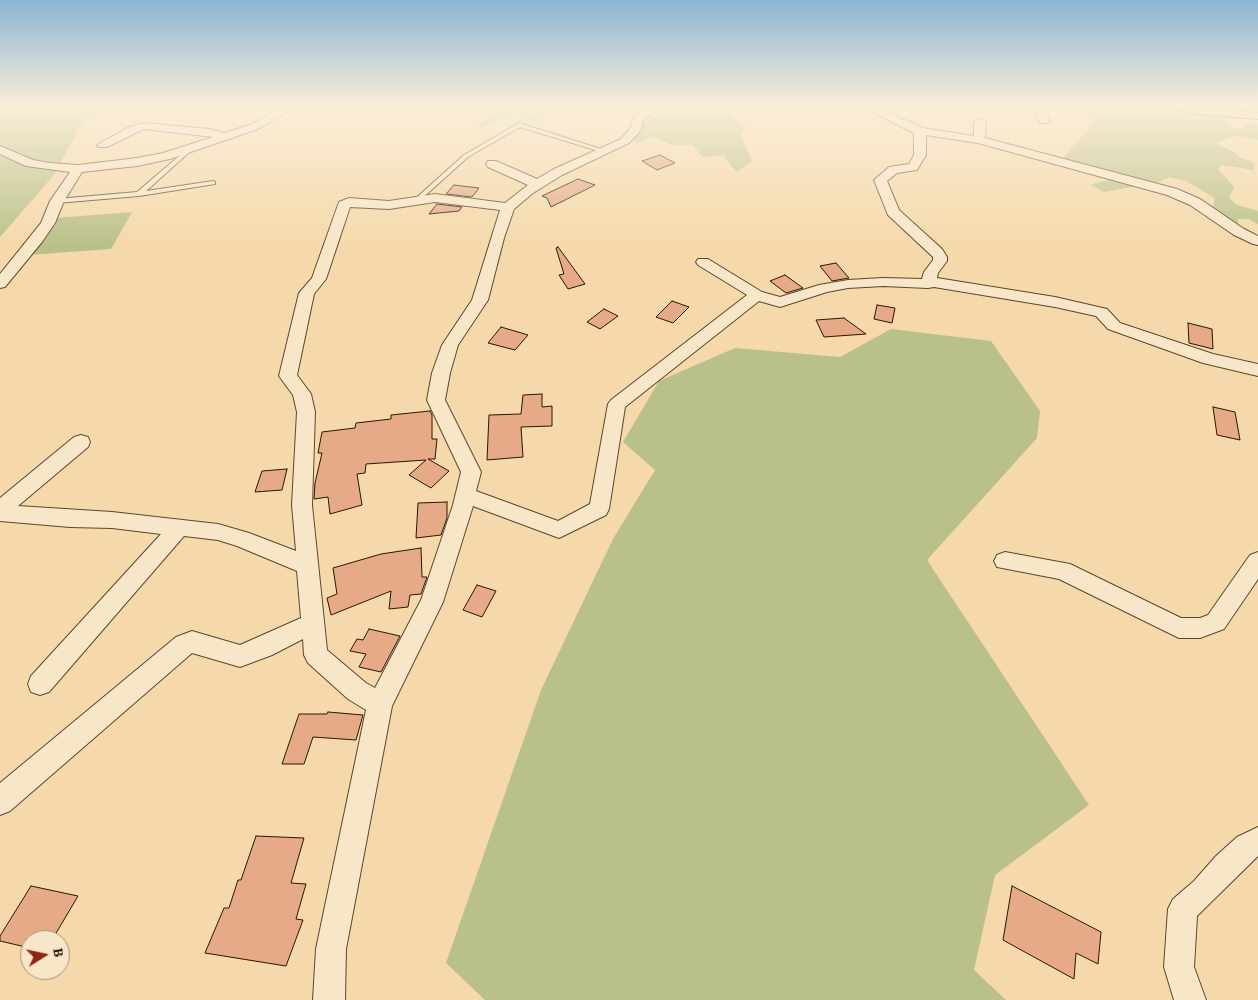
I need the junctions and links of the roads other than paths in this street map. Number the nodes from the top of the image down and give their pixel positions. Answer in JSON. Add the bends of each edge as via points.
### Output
{"nodes":[{"id":1,"x":10,"y":154,"type":"edge"},
{"id":2,"x":173,"y":154,"type":"edge"},
{"id":3,"x":184,"y":154,"type":"edge"},
{"id":4,"x":470,"y":154,"type":"edge"},
{"id":5,"x":599,"y":154,"type":"edge"},
{"id":6,"x":920,"y":154,"type":"edge"},
{"id":7,"x":1030,"y":154,"type":"edge"},
{"id":8,"x":492,"y":164,"type":"dead end"},
{"id":9,"x":78,"y":169,"type":"junction"},
{"id":10,"x":213,"y":183,"type":"dead end"},
{"id":11,"x":537,"y":184,"type":"junction"},
{"id":12,"x":139,"y":194,"type":"junction"},
{"id":13,"x":57,"y":200,"type":"junction"},
{"id":14,"x":417,"y":200,"type":"junction"},
{"id":15,"x":508,"y":207,"type":"junction"},
{"id":16,"x":1258,"y":241,"type":"edge"},
{"id":17,"x":703,"y":262,"type":"dead end"},
{"id":18,"x":929,"y":281,"type":"junction"},
{"id":19,"x":0,"y":284,"type":"edge"},
{"id":20,"x":758,"y":295,"type":"junction"},
{"id":21,"x":1258,"y":370,"type":"edge"},
{"id":22,"x":82,"y":442,"type":"dead end"},
{"id":23,"x":465,"y":495,"type":"junction"},
{"id":24,"x":0,"y":511,"type":"edge"},
{"id":25,"x":180,"y":528,"type":"junction"},
{"id":26,"x":1258,"y":561,"type":"edge"},
{"id":27,"x":1005,"y":562,"type":"dead end"},
{"id":28,"x":309,"y":566,"type":"junction"},
{"id":29,"x":312,"y":623,"type":"junction"},
{"id":30,"x":40,"y":684,"type":"dead end"},
{"id":31,"x":380,"y":704,"type":"junction"},
{"id":32,"x":0,"y":801,"type":"edge"},
{"id":33,"x":1258,"y":841,"type":"edge"},
{"id":34,"x":329,"y":1000,"type":"edge"},
{"id":35,"x":1190,"y":1000,"type":"edge"}],
"edges":[{"from":1,"to":9,"type":"street","via":[[50,167]]},
{"from":2,"to":9,"type":"street","via":[[137,162]]},
{"from":3,"to":12,"type":"lane"},
{"from":4,"to":14,"type":"lane"},
{"from":5,"to":11,"type":"street"},
{"from":6,"to":18,"type":"street","via":[[913,167],[893,170],[880,180],[893,212],[940,257]]},
{"from":7,"to":16,"type":"street","via":[[1172,192],[1195,202]]},
{"from":8,"to":11,"type":"street"},
{"from":9,"to":13,"type":"street"},
{"from":10,"to":12,"type":"lane"},
{"from":11,"to":15,"type":"street"},
{"from":12,"to":13,"type":"lane"},
{"from":13,"to":19,"type":"street","via":[[48,223]]},
{"from":14,"to":15,"type":"street","via":[[435,198]]},
{"from":14,"to":28,"type":"street","via":[[389,205],[349,202],[344,205],[319,279],[307,293],[288,376],[302,394],[306,412],[302,505]]},
{"from":15,"to":23,"type":"street","via":[[480,300],[450,345],[436,400],[470,472]]},
{"from":17,"to":20,"type":"street"},
{"from":18,"to":20,"type":"street","via":[[924,285],[848,284],[780,302]]},
{"from":18,"to":21,"type":"street","via":[[1101,312],[1114,326],[1209,358]]},
{"from":20,"to":23,"type":"street","via":[[617,404],[599,509],[559,530]]},
{"from":22,"to":24,"type":"street"},
{"from":23,"to":31,"type":"street","via":[[432,602]]},
{"from":24,"to":25,"type":"street"},
{"from":25,"to":28,"type":"street","via":[[234,536]]},
{"from":25,"to":30,"type":"street"},
{"from":26,"to":27,"type":"street","via":[[1216,622],[1200,628],[1179,628],[1062,570]]},
{"from":28,"to":29,"type":"street"},
{"from":29,"to":31,"type":"street","via":[[316,654],[358,691]]},
{"from":29,"to":32,"type":"street","via":[[240,656],[192,642],[184,645]]},
{"from":31,"to":34,"type":"street","via":[[331,949]]},
{"from":33,"to":35,"type":"street","via":[[1226,866],[1183,909],[1179,966]]}]}
